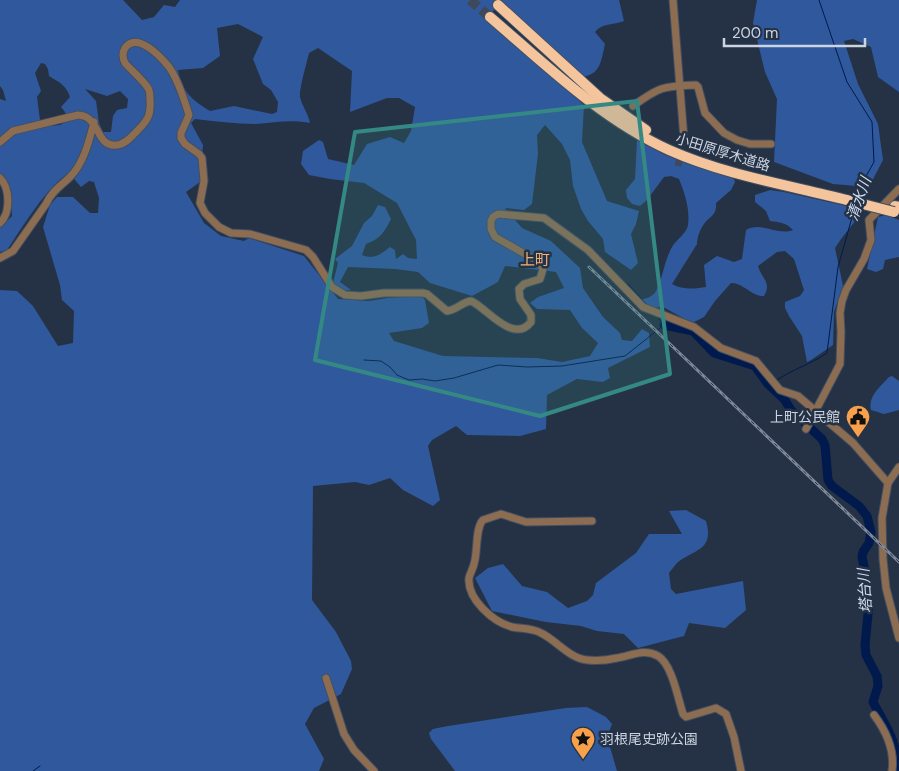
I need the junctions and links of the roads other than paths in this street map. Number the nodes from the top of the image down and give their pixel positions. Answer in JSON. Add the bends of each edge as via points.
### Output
{"nodes":[{"id":1,"x":673,"y":0,"type":"edge"},
{"id":2,"x":498,"y":5,"type":"dead end"},
{"id":3,"x":490,"y":17,"type":"tunnel mouth"},
{"id":4,"x":680,"y":86,"type":"junction"},
{"id":5,"x":632,"y":106,"type":"dead end"},
{"id":6,"x":94,"y":122,"type":"junction"},
{"id":7,"x":684,"y":139,"type":"tunnel mouth"},
{"id":8,"x":0,"y":142,"type":"edge"},
{"id":9,"x":771,"y":144,"type":"dead end"},
{"id":10,"x":0,"y":178,"type":"edge"},
{"id":11,"x":899,"y":189,"type":"edge"},
{"id":12,"x":848,"y":196,"type":"junction"},
{"id":13,"x":897,"y":210,"type":"edge"},
{"id":14,"x":0,"y":223,"type":"edge"},
{"id":15,"x":0,"y":258,"type":"edge"},
{"id":16,"x":816,"y":412,"type":"junction"},
{"id":17,"x":807,"y":427,"type":"dead end"},
{"id":18,"x":899,"y":467,"type":"edge"},
{"id":19,"x":888,"y":483,"type":"junction"},
{"id":20,"x":592,"y":521,"type":"dead end"},
{"id":21,"x":899,"y":638,"type":"edge"},
{"id":22,"x":326,"y":678,"type":"dead end"},
{"id":23,"x":874,"y":714,"type":"dead end"},
{"id":24,"x":374,"y":771,"type":"edge"},
{"id":25,"x":741,"y":771,"type":"edge"},
{"id":26,"x":892,"y":771,"type":"edge"}],
"edges":[{"from":1,"to":4,"type":"street"},
{"from":2,"to":12,"type":"highway","name":"小田原厚木道路","via":[[600,98],[650,133],[697,155]]},
{"from":3,"to":12,"type":"highway","name":"小田原厚木道路","via":[[597,106],[647,139],[722,169]]},
{"from":4,"to":5,"type":"street","via":[[655,90]]},
{"from":4,"to":7,"type":"street"},
{"from":4,"to":9,"type":"street","via":[[698,87],[705,113],[724,133],[750,144]]},
{"from":6,"to":8,"type":"street","via":[[76,115],[13,132]]},
{"from":6,"to":15,"type":"street","via":[[84,155],[71,176],[50,196],[13,251]]},
{"from":6,"to":16,"type":"street","via":[[102,138],[117,145],[129,139],[148,120],[151,110],[149,90],[123,58],[128,45],[141,42],[171,70],[188,115],[181,133],[182,141],[199,154],[202,161],[201,207],[223,230],[306,250],[332,287],[345,295],[423,293],[447,311],[472,301],[498,322],[517,329],[528,326],[532,317],[520,299],[519,289],[540,279],[543,269],[539,262],[497,238],[491,229],[491,221],[498,214],[542,217],[588,250],[643,307],[694,327],[720,348],[756,361],[780,390],[798,396]]},
{"from":10,"to":14,"type":"street","via":[[6,187],[7,210]]},
{"from":11,"to":16,"type":"street","via":[[869,220],[872,240],[842,301],[840,364]]},
{"from":12,"to":13,"type":"highway","name":"小田原厚木道路","bridge":true},
{"from":16,"to":17,"type":"street"},
{"from":16,"to":19,"type":"street","via":[[853,444]]},
{"from":18,"to":19,"type":"street"},
{"from":19,"to":21,"type":"street","via":[[882,518],[883,559],[886,588]]},
{"from":20,"to":25,"type":"street","via":[[526,522],[501,514],[484,520],[479,528],[477,552],[469,577],[472,595],[493,618],[511,626],[540,632],[584,660],[617,658],[641,652],[658,656],[668,667],[683,714],[686,716],[716,708],[726,714]]},
{"from":22,"to":24,"type":"street","via":[[348,742]]},
{"from":23,"to":26,"type":"street","via":[[884,729],[894,758]]}]}
